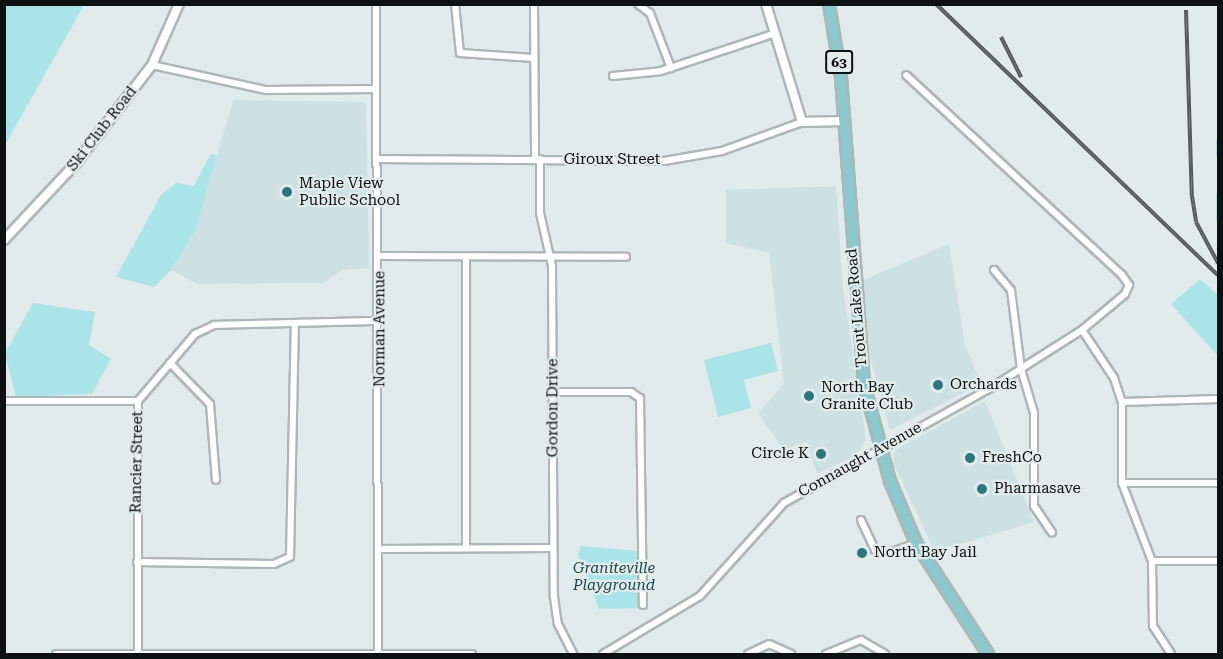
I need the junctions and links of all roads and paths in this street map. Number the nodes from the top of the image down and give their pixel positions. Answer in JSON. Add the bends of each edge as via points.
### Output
{"nodes":[{"id":1,"x":180,"y":4,"type":"edge"},
{"id":2,"x":376,"y":4,"type":"edge"},
{"id":3,"x":455,"y":4,"type":"edge"},
{"id":4,"x":534,"y":4,"type":"edge"},
{"id":5,"x":639,"y":4,"type":"edge"},
{"id":6,"x":766,"y":4,"type":"edge"},
{"id":7,"x":829,"y":4,"type":"edge"},
{"id":8,"x":773,"y":34,"type":"junction"},
{"id":9,"x":534,"y":58,"type":"junction"},
{"id":10,"x":152,"y":65,"type":"junction"},
{"id":11,"x":671,"y":68,"type":"junction"},
{"id":12,"x":906,"y":75,"type":"dead end"},
{"id":13,"x":613,"y":76,"type":"dead end"},
{"id":14,"x":375,"y":89,"type":"junction"},
{"id":15,"x":843,"y":121,"type":"junction"},
{"id":16,"x":802,"y":122,"type":"junction"},
{"id":17,"x":376,"y":159,"type":"junction"},
{"id":18,"x":537,"y":159,"type":"junction"},
{"id":19,"x":4,"y":240,"type":"edge"},
{"id":20,"x":379,"y":256,"type":"junction"},
{"id":21,"x":550,"y":256,"type":"junction"},
{"id":22,"x":466,"y":257,"type":"junction"},
{"id":23,"x":626,"y":257,"type":"dead end"},
{"id":24,"x":994,"y":270,"type":"dead end"},
{"id":25,"x":380,"y":321,"type":"junction"},
{"id":26,"x":295,"y":322,"type":"junction"},
{"id":27,"x":1082,"y":330,"type":"junction"},
{"id":28,"x":170,"y":363,"type":"junction"},
{"id":29,"x":1021,"y":369,"type":"junction"},
{"id":30,"x":554,"y":392,"type":"junction"},
{"id":31,"x":1218,"y":399,"type":"edge"},
{"id":32,"x":4,"y":401,"type":"edge"},
{"id":33,"x":138,"y":401,"type":"junction"},
{"id":34,"x":1122,"y":402,"type":"junction"},
{"id":35,"x":881,"y":448,"type":"junction"},
{"id":36,"x":216,"y":480,"type":"dead end"},
{"id":37,"x":1122,"y":483,"type":"junction"},
{"id":38,"x":1218,"y":483,"type":"edge"},
{"id":39,"x":861,"y":520,"type":"dead end"},
{"id":40,"x":1052,"y":533,"type":"dead end"},
{"id":41,"x":916,"y":543,"type":"junction"},
{"id":42,"x":466,"y":548,"type":"junction"},
{"id":43,"x":552,"y":548,"type":"junction"},
{"id":44,"x":380,"y":549,"type":"junction"},
{"id":45,"x":1152,"y":561,"type":"junction"},
{"id":46,"x":1218,"y":561,"type":"edge"},
{"id":47,"x":137,"y":562,"type":"junction"},
{"id":48,"x":643,"y":606,"type":"dead end"},
{"id":49,"x":378,"y":652,"type":"edge"},
{"id":50,"x":56,"y":654,"type":"edge"},
{"id":51,"x":138,"y":654,"type":"edge"},
{"id":52,"x":472,"y":654,"type":"edge"},
{"id":53,"x":573,"y":654,"type":"edge"},
{"id":54,"x":603,"y":654,"type":"edge"},
{"id":55,"x":748,"y":654,"type":"edge"},
{"id":56,"x":791,"y":654,"type":"edge"},
{"id":57,"x":826,"y":654,"type":"edge"},
{"id":58,"x":885,"y":654,"type":"edge"},
{"id":59,"x":988,"y":654,"type":"edge"},
{"id":60,"x":1171,"y":654,"type":"edge"}],
"edges":[{"from":1,"to":10,"type":"street","name":"Ski Club Road"},
{"from":2,"to":14,"type":"street","name":"Norman Avenue"},
{"from":3,"to":9,"type":"street","via":[[460,53]]},
{"from":4,"to":9,"type":"street","name":"Gordon Drive"},
{"from":5,"to":11,"type":"street","via":[[650,13]]},
{"from":6,"to":8,"type":"street"},
{"from":7,"to":15,"type":"main road","name":"Trout Lake Road","number":"63"},
{"from":8,"to":11,"type":"street"},
{"from":8,"to":16,"type":"street"},
{"from":9,"to":18,"type":"street","name":"Gordon Drive"},
{"from":10,"to":14,"type":"street","via":[[266,90]]},
{"from":10,"to":19,"type":"street","name":"Ski Club Road","via":[[76,163]]},
{"from":11,"to":13,"type":"street"},
{"from":12,"to":27,"type":"street","name":"Connaught Avenue","via":[[1128,283],[1116,304]]},
{"from":14,"to":17,"type":"street","name":"Norman Avenue"},
{"from":15,"to":16,"type":"street","name":"Giroux Street"},
{"from":15,"to":35,"type":"main road","name":"Trout Lake Road","via":[[857,333]]},
{"from":16,"to":18,"type":"street","name":"Giroux Street","via":[[691,158]]},
{"from":17,"to":18,"type":"street","name":"Giroux Street"},
{"from":17,"to":20,"type":"street","name":"Norman Avenue"},
{"from":18,"to":21,"type":"street","name":"Gordon Drive","via":[[540,213]]},
{"from":20,"to":22,"type":"street"},
{"from":20,"to":25,"type":"street","name":"Norman Avenue"},
{"from":21,"to":22,"type":"street"},
{"from":21,"to":23,"type":"street"},
{"from":21,"to":30,"type":"street","name":"Gordon Drive"},
{"from":22,"to":42,"type":"street"},
{"from":24,"to":29,"type":"street","via":[[1011,290]]},
{"from":25,"to":26,"type":"street","name":"Rancier Street"},
{"from":25,"to":44,"type":"street","name":"Norman Avenue"},
{"from":26,"to":28,"type":"street","name":"Rancier Street","via":[[214,325],[195,334]]},
{"from":26,"to":47,"type":"street","via":[[290,556],[274,564]]},
{"from":27,"to":29,"type":"street","name":"Connaught Avenue"},
{"from":27,"to":34,"type":"street","via":[[1114,378]]},
{"from":28,"to":33,"type":"street","name":"Rancier Street"},
{"from":28,"to":36,"type":"street","via":[[210,404]]},
{"from":29,"to":35,"type":"street","name":"Connaught Avenue"},
{"from":29,"to":40,"type":"street","via":[[1034,413],[1034,506]]},
{"from":30,"to":43,"type":"street","name":"Gordon Drive"},
{"from":30,"to":48,"type":"street","via":[[631,392],[640,398]]},
{"from":31,"to":34,"type":"street"},
{"from":32,"to":33,"type":"street"},
{"from":33,"to":47,"type":"street","name":"Rancier Street"},
{"from":34,"to":37,"type":"street"},
{"from":35,"to":41,"type":"main road","name":"Trout Lake Road"},
{"from":35,"to":54,"type":"street","name":"Connaught Avenue","via":[[784,503],[700,596]]},
{"from":37,"to":38,"type":"street"},
{"from":37,"to":45,"type":"street"},
{"from":39,"to":41,"type":"street","via":[[875,550],[890,553]]},
{"from":41,"to":59,"type":"main road","name":"Trout Lake Road"},
{"from":42,"to":43,"type":"street"},
{"from":42,"to":44,"type":"street"},
{"from":43,"to":53,"type":"street","name":"Gordon Drive","via":[[555,611]]},
{"from":44,"to":49,"type":"street","name":"Norman Avenue"},
{"from":45,"to":46,"type":"street"},
{"from":45,"to":60,"type":"street","via":[[1153,626]]},
{"from":47,"to":51,"type":"street","name":"Rancier Street"},
{"from":49,"to":51,"type":"street"},
{"from":49,"to":52,"type":"street"},
{"from":50,"to":51,"type":"street"},
{"from":55,"to":56,"type":"street","via":[[769,644]]},
{"from":57,"to":58,"type":"street","via":[[861,640]]}]}
